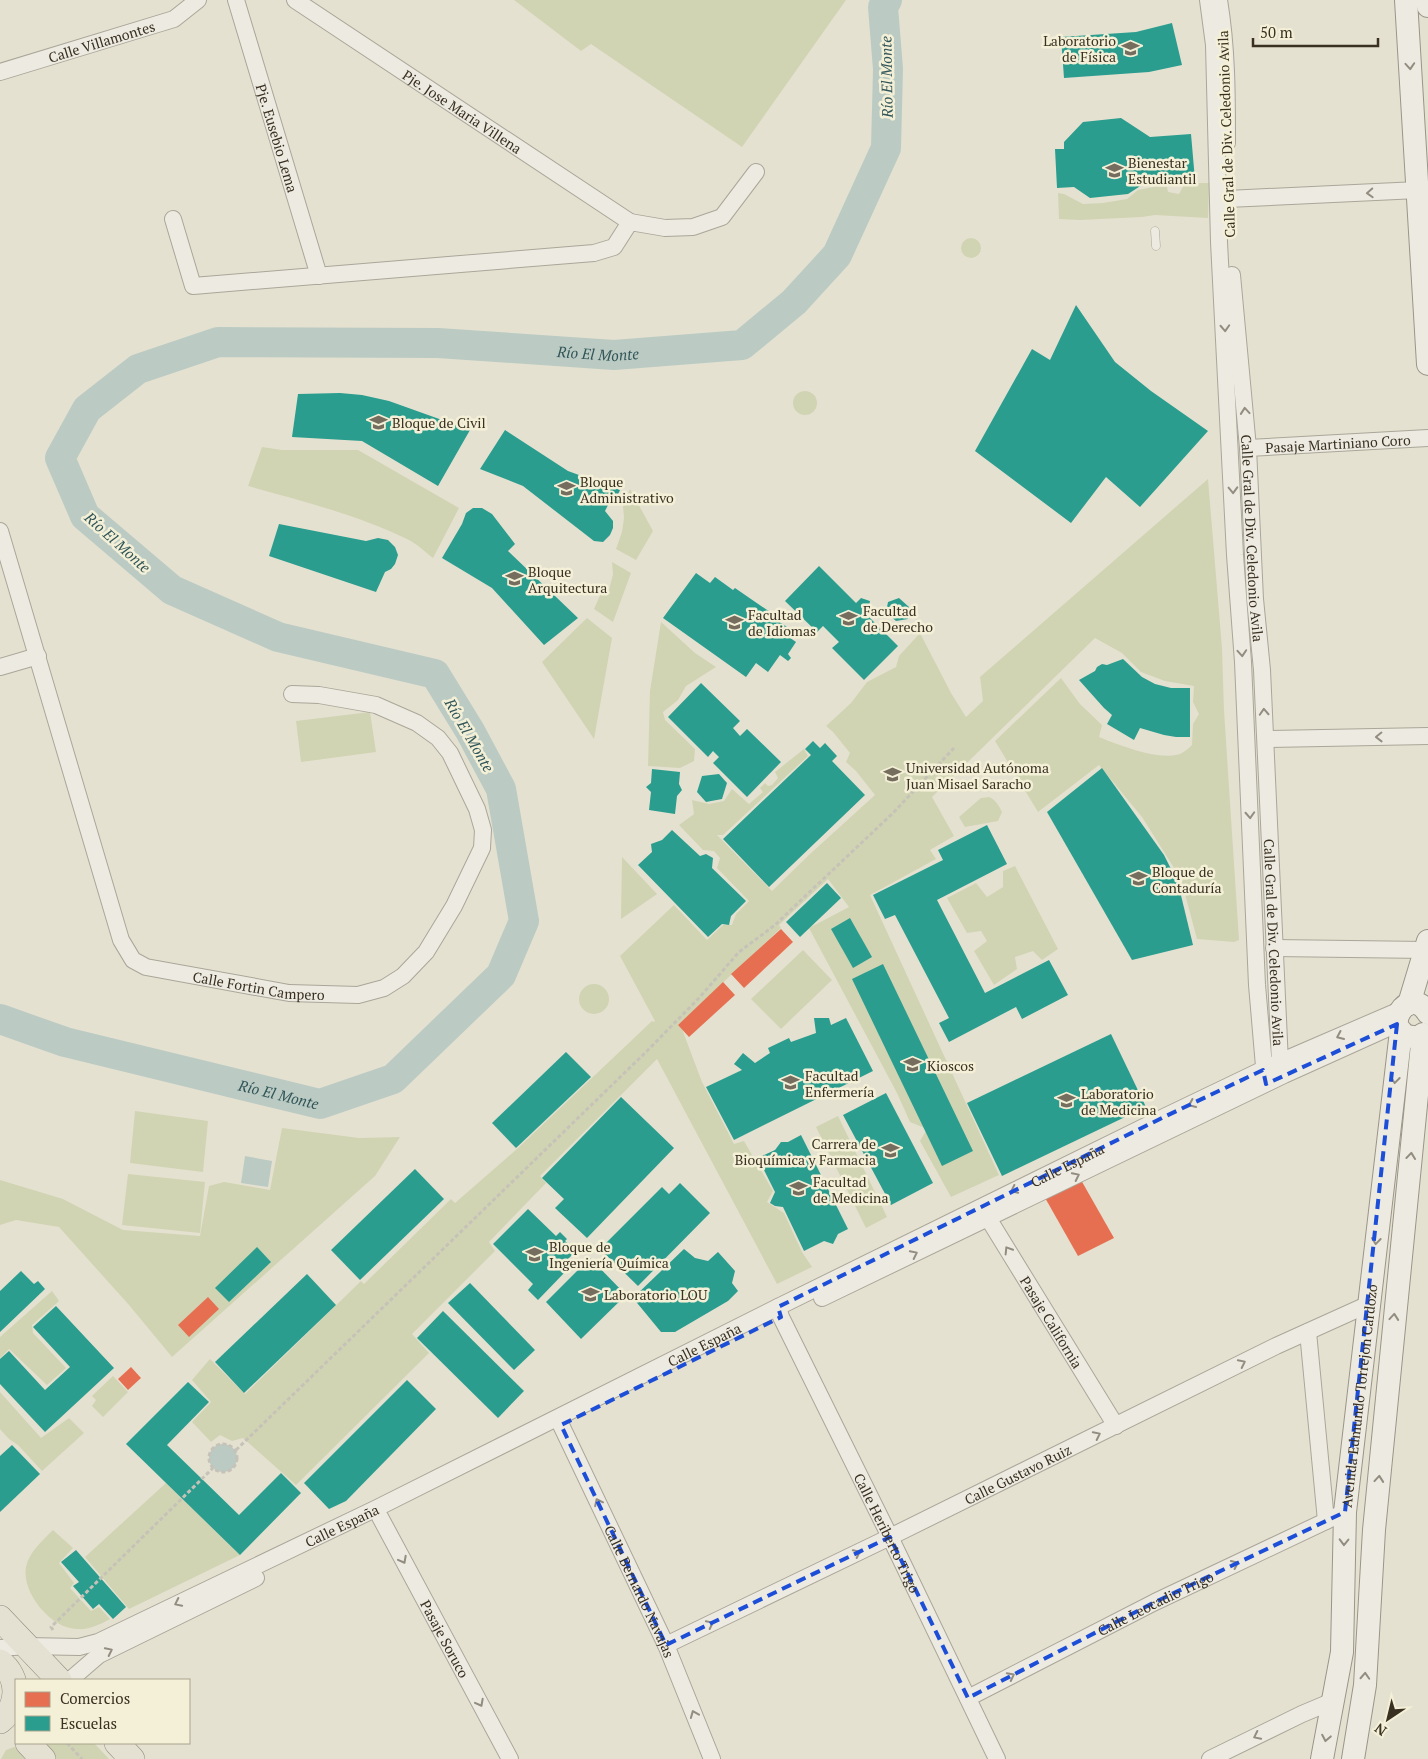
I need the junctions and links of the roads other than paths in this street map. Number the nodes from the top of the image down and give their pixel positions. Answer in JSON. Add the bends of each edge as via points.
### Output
{"nodes":[{"id":1,"x":198,"y":0,"type":"edge"},
{"id":2,"x":236,"y":0,"type":"edge"},
{"id":3,"x":244,"y":0,"type":"edge"},
{"id":4,"x":250,"y":0,"type":"edge"},
{"id":5,"x":295,"y":0,"type":"edge"},
{"id":6,"x":1208,"y":0,"type":"edge"},
{"id":7,"x":1219,"y":0,"type":"edge"},
{"id":8,"x":1406,"y":0,"type":"edge"},
{"id":9,"x":1428,"y":0,"type":"edge"},
{"id":10,"x":1428,"y":6,"type":"edge"},
{"id":11,"x":0,"y":72,"type":"edge"},
{"id":12,"x":756,"y":172,"type":"dead end"},
{"id":13,"x":1418,"y":190,"type":"junction"},
{"id":14,"x":1227,"y":199,"type":"junction"},
{"id":15,"x":173,"y":219,"type":"dead end"},
{"id":16,"x":630,"y":222,"type":"junction"},
{"id":17,"x":1155,"y":231,"type":"dead end"},
{"id":18,"x":1156,"y":246,"type":"dead end"},
{"id":19,"x":320,"y":276,"type":"junction"},
{"id":20,"x":1428,"y":364,"type":"edge"},
{"id":21,"x":1428,"y":438,"type":"edge"},
{"id":22,"x":1248,"y":448,"type":"junction"},
{"id":23,"x":0,"y":531,"type":"edge"},
{"id":24,"x":38,"y":656,"type":"junction"},
{"id":25,"x":0,"y":667,"type":"edge"},
{"id":26,"x":292,"y":694,"type":"dead end"},
{"id":27,"x":1428,"y":736,"type":"edge"},
{"id":28,"x":1266,"y":739,"type":"junction"},
{"id":29,"x":1427,"y":945,"type":"edge"},
{"id":30,"x":1274,"y":948,"type":"junction"},
{"id":31,"x":1416,"y":1018,"type":"edge"},
{"id":32,"x":1282,"y":1069,"type":"junction"},
{"id":33,"x":1265,"y":1077,"type":"junction"},
{"id":34,"x":988,"y":1218,"type":"junction"},
{"id":35,"x":1369,"y":1304,"type":"junction"},
{"id":36,"x":780,"y":1312,"type":"junction"},
{"id":37,"x":1308,"y":1332,"type":"junction"},
{"id":38,"x":561,"y":1425,"type":"junction"},
{"id":39,"x":1116,"y":1426,"type":"junction"},
{"id":40,"x":1336,"y":1516,"type":"junction"},
{"id":41,"x":380,"y":1517,"type":"junction"},
{"id":42,"x":890,"y":1537,"type":"junction"},
{"id":43,"x":0,"y":1618,"type":"edge"},
{"id":44,"x":666,"y":1645,"type":"junction"},
{"id":45,"x":27,"y":1646,"type":"junction"},
{"id":46,"x":0,"y":1648,"type":"edge"},
{"id":47,"x":0,"y":1662,"type":"edge"},
{"id":48,"x":19,"y":1679,"type":"edge"},
{"id":49,"x":58,"y":1679,"type":"edge"},
{"id":50,"x":71,"y":1679,"type":"edge"},
{"id":51,"x":15,"y":1684,"type":"edge"},
{"id":52,"x":15,"y":1691,"type":"edge"},
{"id":53,"x":15,"y":1693,"type":"edge"},
{"id":54,"x":968,"y":1698,"type":"junction"},
{"id":55,"x":1333,"y":1701,"type":"junction"},
{"id":56,"x":9,"y":1717,"type":"edge"},
{"id":57,"x":29,"y":1744,"type":"edge"},
{"id":58,"x":118,"y":1744,"type":"edge"},
{"id":59,"x":44,"y":1759,"type":"edge"},
{"id":60,"x":132,"y":1759,"type":"edge"},
{"id":61,"x":510,"y":1759,"type":"edge"},
{"id":62,"x":712,"y":1759,"type":"edge"},
{"id":63,"x":997,"y":1759,"type":"edge"},
{"id":64,"x":1210,"y":1759,"type":"edge"},
{"id":65,"x":1322,"y":1759,"type":"edge"},
{"id":66,"x":1353,"y":1759,"type":"edge"}],
"edges":[{"from":1,"to":11,"type":"street","name":"Calle Villamontes","via":[[174,20]]},
{"from":2,"to":19,"type":"street","name":"Pje. Eusebio Lema"},
{"from":3,"to":4,"type":"street"},
{"from":5,"to":16,"type":"street","name":"Pje. Jose Maria Villena"},
{"from":6,"to":33,"type":"street","one_way":true,"via":[[1214,45],[1219,242]]},
{"from":7,"to":14,"type":"street","name":"Calle Gral de Div. Celedonio Avila","via":[[1227,72]]},
{"from":8,"to":13,"type":"street","one_way":true},
{"from":9,"to":10,"type":"street"},
{"from":12,"to":16,"type":"street","via":[[722,217],[693,227],[665,228]]},
{"from":13,"to":14,"type":"street","one_way":true},
{"from":13,"to":20,"type":"street"},
{"from":22,"to":14,"type":"street","name":"Calle Gral de Div. Celedonio Avila","one_way":true},
{"from":15,"to":19,"type":"street","via":[[193,286]]},
{"from":16,"to":19,"type":"street","via":[[614,247],[594,253]]},
{"from":17,"to":18,"type":"lane"},
{"from":21,"to":22,"type":"street","name":"Pasaje Martiniano Coro"},
{"from":28,"to":22,"type":"street","name":"Calle Gral de Div. Celedonio Avila","one_way":true},
{"from":23,"to":24,"type":"street","name":"Calle Fortin Campero"},
{"from":24,"to":25,"type":"street"},
{"from":24,"to":26,"type":"street","name":"Calle Fortin Campero","via":[[122,940],[133,960],[146,967],[289,993],[358,995],[384,988],[403,976],[426,952],[454,906],[482,848],[483,830],[477,809],[450,753],[438,738],[417,723],[376,705],[319,695]]},
{"from":27,"to":28,"type":"street","one_way":true},
{"from":28,"to":30,"type":"street","name":"Calle Gral de Div. Celedonio Avila"},
{"from":29,"to":30,"type":"street"},
{"from":29,"to":31,"type":"street","name":"Avenida Edmundo Torrejon Cardozo"},
{"from":30,"to":32,"type":"street","name":"Calle Gral de Div. Celedonio Avila"},
{"from":31,"to":32,"type":"street","name":"Calle España"},
{"from":31,"to":35,"type":"street","name":"Avenida Edmundo Torrejon Cardozo","one_way":true},
{"from":66,"to":31,"type":"street","name":"Avenida Edmundo Torrejon Cardozo","one_way":true,"via":[[1365,1685],[1374,1530]]},
{"from":32,"to":33,"type":"street","name":"Calle España"},
{"from":34,"to":33,"type":"street","name":"Calle España","one_way":true},
{"from":33,"to":36,"type":"street","name":"Calle España","one_way":true,"via":[[1166,1116]]},
{"from":36,"to":34,"type":"street","name":"Calle España","one_way":true},
{"from":39,"to":34,"type":"street","name":"Pasaje California","one_way":true},
{"from":35,"to":37,"type":"street","name":"Calle Gustavo Ruiz"},
{"from":35,"to":40,"type":"street","name":"Avenida Edmundo Torrejon Cardozo"},
{"from":36,"to":38,"type":"street","name":"Calle España"},
{"from":36,"to":42,"type":"street","name":"Calle Heriberto Trigo"},
{"from":36,"to":45,"type":"street","name":"Calle España","one_way":true,"via":[[98,1642],[79,1647]]},
{"from":39,"to":37,"type":"street","name":"Calle Gustavo Ruiz","one_way":true},
{"from":37,"to":40,"type":"street"},
{"from":38,"to":41,"type":"street","name":"Calle España"},
{"from":44,"to":38,"type":"street","name":"Calle Bernardo Navajas","one_way":true},
{"from":42,"to":39,"type":"street","name":"Calle Gustavo Ruiz","one_way":true},
{"from":54,"to":40,"type":"street","name":"Calle Leocadio Trigo","one_way":true,"via":[[1155,1602]]},
{"from":40,"to":55,"type":"street","name":"Avenida Edmundo Torrejon Cardozo","one_way":true,"via":[[1342,1652]]},
{"from":50,"to":41,"type":"street","name":"Calle España","one_way":true,"via":[[98,1656]]},
{"from":41,"to":61,"type":"street","name":"Pasaje Soruco","one_way":true},
{"from":44,"to":42,"type":"street","name":"Calle Gustavo Ruiz","one_way":true},
{"from":42,"to":54,"type":"street","name":"Calle Heriberto Trigo"},
{"from":43,"to":45,"type":"main road"},
{"from":62,"to":44,"type":"street","name":"Calle Bernardo Navajas","one_way":true},
{"from":45,"to":46,"type":"street","name":"Calle España"},
{"from":45,"to":48,"type":"main road"},
{"from":45,"to":49,"type":"main road"},
{"from":47,"to":51,"type":"main road","via":[[6,1666]]},
{"from":52,"to":56,"type":"main road"},
{"from":53,"to":56,"type":"main road"},
{"from":54,"to":63,"type":"street","name":"Calle Heriberto Trigo"},
{"from":55,"to":64,"type":"street","one_way":true},
{"from":55,"to":65,"type":"street","name":"Avenida Edmundo Torrejon Cardozo","one_way":true},
{"from":57,"to":59,"type":"main road"},
{"from":58,"to":60,"type":"main road"}]}
